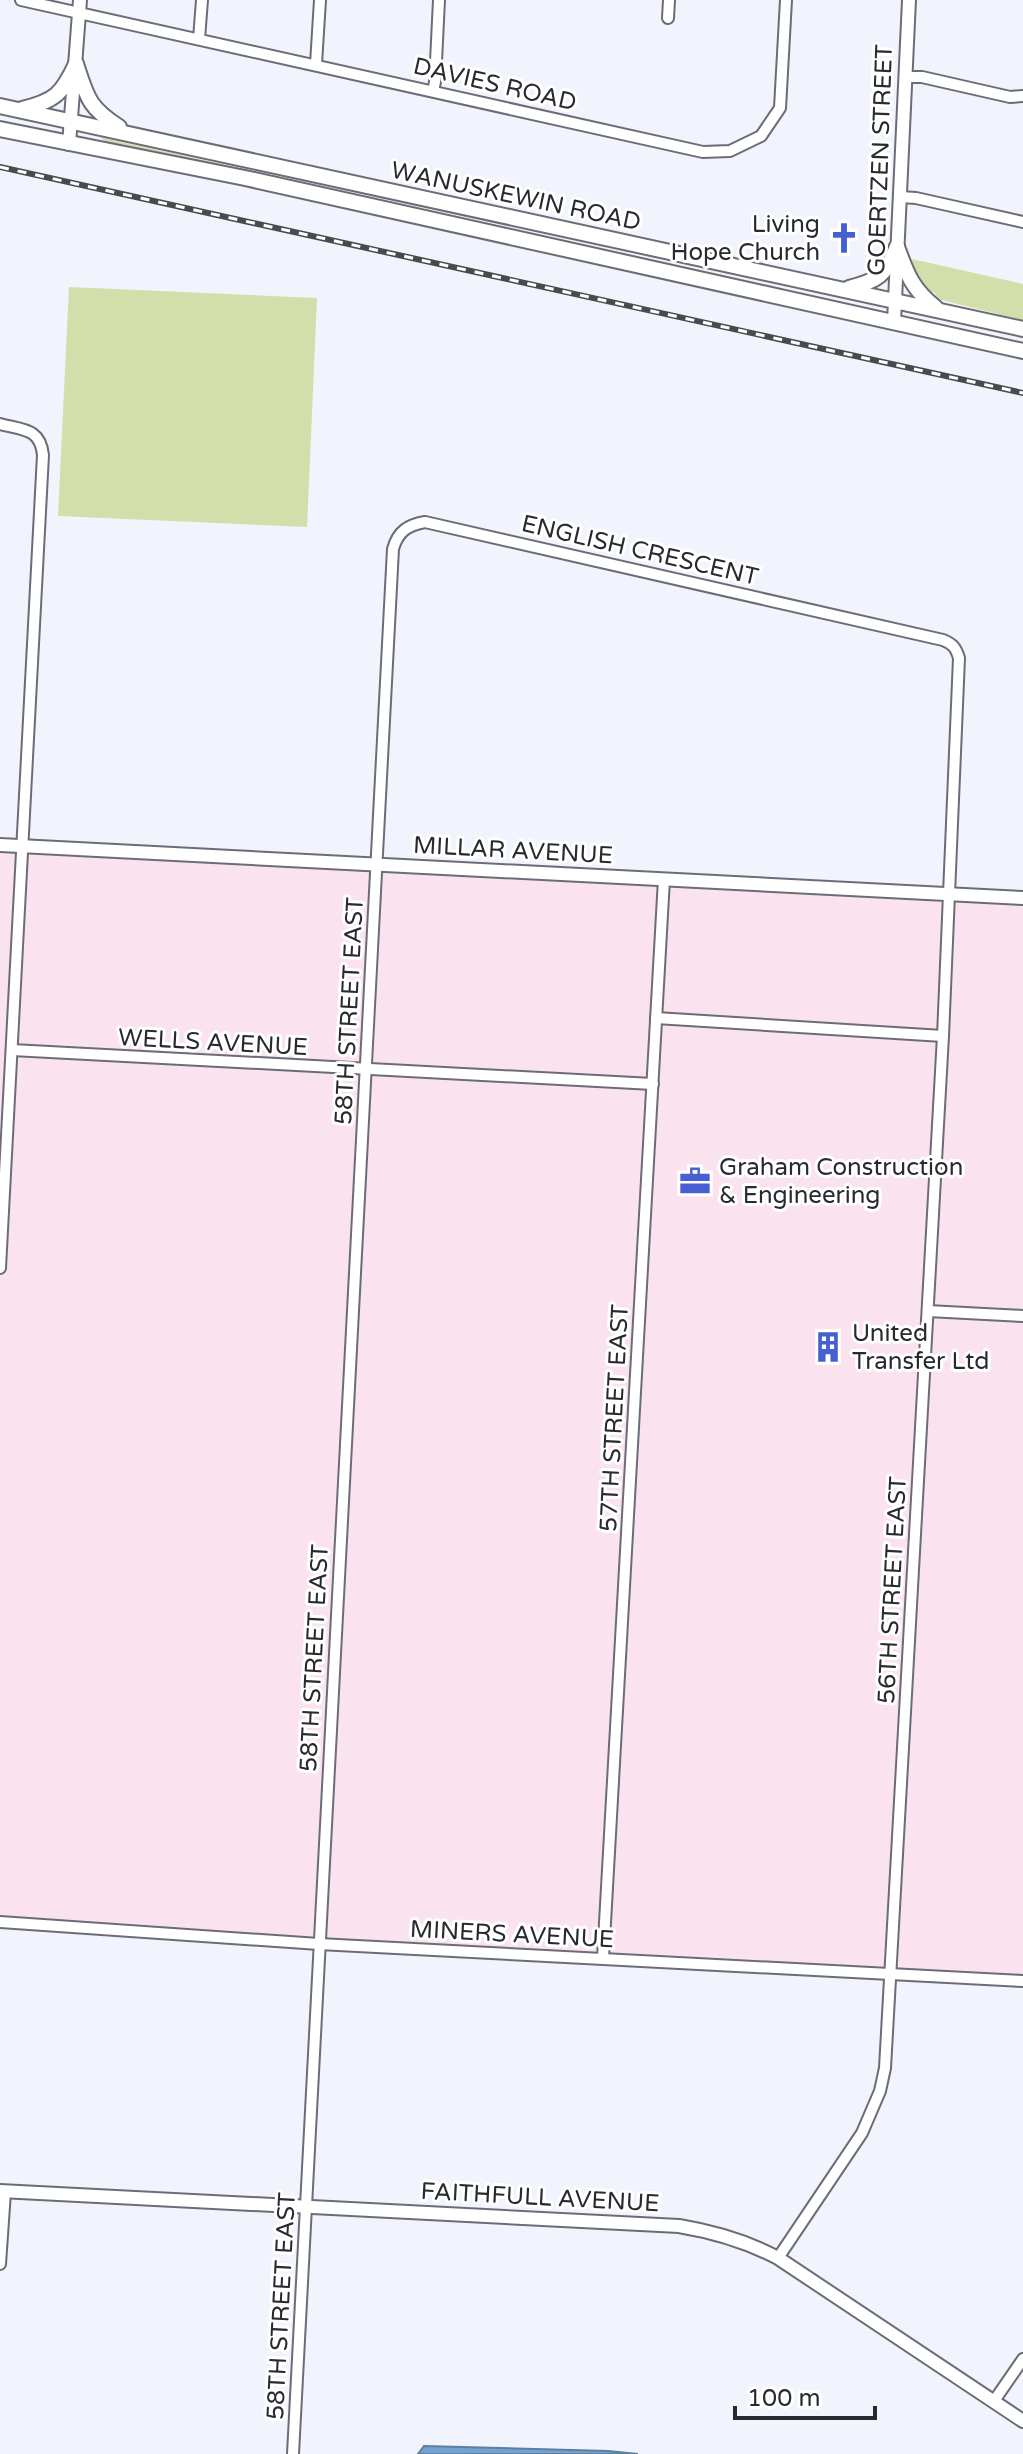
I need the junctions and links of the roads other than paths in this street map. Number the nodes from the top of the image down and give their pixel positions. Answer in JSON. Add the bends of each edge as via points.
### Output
{"nodes":[{"id":1,"x":21,"y":0,"type":"edge"},
{"id":2,"x":202,"y":0,"type":"edge"},
{"id":3,"x":320,"y":0,"type":"edge"},
{"id":4,"x":439,"y":0,"type":"edge"},
{"id":5,"x":669,"y":0,"type":"edge"},
{"id":6,"x":786,"y":0,"type":"edge"},
{"id":7,"x":909,"y":0,"type":"edge"},
{"id":8,"x":80,"y":6,"type":"edge"},
{"id":9,"x":668,"y":18,"type":"dead end"},
{"id":10,"x":199,"y":39,"type":"junction"},
{"id":11,"x":76,"y":64,"type":"junction"},
{"id":12,"x":316,"y":64,"type":"junction"},
{"id":13,"x":905,"y":77,"type":"junction"},
{"id":14,"x":433,"y":91,"type":"junction"},
{"id":15,"x":1023,"y":96,"type":"edge"},
{"id":16,"x":0,"y":106,"type":"edge"},
{"id":17,"x":17,"y":110,"type":"junction"},
{"id":18,"x":71,"y":121,"type":"junction"},
{"id":19,"x":0,"y":129,"type":"edge"},
{"id":20,"x":130,"y":134,"type":"junction"},
{"id":21,"x":69,"y":144,"type":"junction"},
{"id":22,"x":900,"y":197,"type":"junction"},
{"id":23,"x":1023,"y":222,"type":"edge"},
{"id":24,"x":897,"y":247,"type":"junction"},
{"id":25,"x":845,"y":290,"type":"junction"},
{"id":26,"x":896,"y":301,"type":"junction"},
{"id":27,"x":939,"y":310,"type":"junction"},
{"id":28,"x":894,"y":322,"type":"junction"},
{"id":29,"x":1023,"y":329,"type":"edge"},
{"id":30,"x":1023,"y":351,"type":"edge"},
{"id":31,"x":0,"y":424,"type":"edge"},
{"id":32,"x":0,"y":845,"type":"edge"},
{"id":33,"x":23,"y":846,"type":"junction"},
{"id":34,"x":377,"y":865,"type":"junction"},
{"id":35,"x":664,"y":879,"type":"junction"},
{"id":36,"x":948,"y":895,"type":"junction"},
{"id":37,"x":1023,"y":898,"type":"edge"},
{"id":38,"x":656,"y":1018,"type":"junction"},
{"id":39,"x":943,"y":1036,"type":"junction"},
{"id":40,"x":12,"y":1050,"type":"junction"},
{"id":41,"x":366,"y":1070,"type":"junction"},
{"id":42,"x":653,"y":1084,"type":"junction"},
{"id":43,"x":0,"y":1268,"type":"edge"},
{"id":44,"x":928,"y":1311,"type":"junction"},
{"id":45,"x":1023,"y":1316,"type":"edge"},
{"id":46,"x":0,"y":1922,"type":"edge"},
{"id":47,"x":319,"y":1944,"type":"junction"},
{"id":48,"x":603,"y":1958,"type":"junction"},
{"id":49,"x":890,"y":1973,"type":"junction"},
{"id":50,"x":1023,"y":1981,"type":"edge"},
{"id":51,"x":2,"y":2192,"type":"edge"},
{"id":52,"x":306,"y":2208,"type":"junction"},
{"id":53,"x":778,"y":2258,"type":"junction"},
{"id":54,"x":0,"y":2264,"type":"edge"},
{"id":55,"x":1023,"y":2359,"type":"edge"},
{"id":56,"x":994,"y":2401,"type":"junction"},
{"id":57,"x":1023,"y":2421,"type":"edge"},
{"id":58,"x":293,"y":2454,"type":"edge"}],
"edges":[{"from":1,"to":8,"type":"street","name":"DAVIES ROAD"},
{"from":2,"to":10,"type":"street"},
{"from":3,"to":12,"type":"street"},
{"from":4,"to":14,"type":"street"},
{"from":5,"to":9,"type":"street"},
{"from":6,"to":14,"type":"street","name":"DAVIES ROAD","via":[[780,108],[761,136],[730,151],[703,152]]},
{"from":7,"to":13,"type":"street","name":"GOERTZEN STREET"},
{"from":8,"to":10,"type":"street","name":"DAVIES ROAD"},
{"from":8,"to":11,"type":"street"},
{"from":10,"to":12,"type":"street","name":"DAVIES ROAD"},
{"from":11,"to":17,"type":"main road","via":[[59,95]]},
{"from":11,"to":18,"type":"street"},
{"from":11,"to":20,"type":"main road","via":[[94,108]]},
{"from":12,"to":14,"type":"street","name":"DAVIES ROAD"},
{"from":13,"to":15,"type":"street"},
{"from":13,"to":22,"type":"street","name":"GOERTZEN STREET"},
{"from":16,"to":17,"type":"main road","name":"WANUSKEWIN ROAD"},
{"from":17,"to":18,"type":"main road","name":"WANUSKEWIN ROAD"},
{"from":18,"to":20,"type":"main road","name":"WANUSKEWIN ROAD"},
{"from":18,"to":21,"type":"street"},
{"from":19,"to":21,"type":"main road","name":"WANUSKEWIN ROAD"},
{"from":20,"to":25,"type":"main road","name":"WANUSKEWIN ROAD"},
{"from":21,"to":28,"type":"main road","name":"WANUSKEWIN ROAD"},
{"from":22,"to":23,"type":"street"},
{"from":22,"to":24,"type":"street","name":"GOERTZEN STREET"},
{"from":24,"to":25,"type":"main road","via":[[890,265],[874,281]]},
{"from":24,"to":26,"type":"street","name":"GOERTZEN STREET"},
{"from":24,"to":27,"type":"main road","via":[[912,284]]},
{"from":25,"to":26,"type":"main road","name":"WANUSKEWIN ROAD"},
{"from":26,"to":27,"type":"main road","name":"WANUSKEWIN ROAD"},
{"from":26,"to":28,"type":"street","name":"GOERTZEN STREET"},
{"from":27,"to":29,"type":"main road","name":"WANUSKEWIN ROAD"},
{"from":28,"to":30,"type":"main road","name":"WANUSKEWIN ROAD"},
{"from":31,"to":33,"type":"street","via":[[34,434],[43,455]]},
{"from":32,"to":33,"type":"street","name":"MILLAR AVENUE"},
{"from":33,"to":34,"type":"street","name":"MILLAR AVENUE"},
{"from":33,"to":40,"type":"street"},
{"from":34,"to":35,"type":"street","name":"MILLAR AVENUE"},
{"from":34,"to":36,"type":"street","name":"ENGLISH CRESCENT","via":[[393,549],[403,529],[425,522],[951,644],[960,667]]},
{"from":34,"to":41,"type":"street","name":"58TH STREET EAST"},
{"from":35,"to":36,"type":"street","name":"MILLAR AVENUE"},
{"from":35,"to":38,"type":"street","name":"57TH STREET EAST"},
{"from":36,"to":37,"type":"street","name":"MILLAR AVENUE"},
{"from":36,"to":39,"type":"street","name":"56TH STREET EAST"},
{"from":38,"to":39,"type":"street"},
{"from":38,"to":42,"type":"street","name":"57TH STREET EAST"},
{"from":39,"to":44,"type":"street","name":"56TH STREET EAST"},
{"from":40,"to":41,"type":"street","name":"WELLS AVENUE"},
{"from":40,"to":43,"type":"street"},
{"from":41,"to":42,"type":"street","name":"WELLS AVENUE"},
{"from":41,"to":47,"type":"street","name":"58TH STREET EAST"},
{"from":42,"to":48,"type":"street","name":"57TH STREET EAST"},
{"from":44,"to":45,"type":"street"},
{"from":44,"to":49,"type":"street","name":"56TH STREET EAST"},
{"from":46,"to":47,"type":"street","name":"MINERS AVENUE"},
{"from":47,"to":48,"type":"street","name":"MINERS AVENUE"},
{"from":47,"to":52,"type":"street","name":"58TH STREET EAST"},
{"from":48,"to":49,"type":"street","name":"MINERS AVENUE"},
{"from":49,"to":50,"type":"street","name":"MINERS AVENUE"},
{"from":49,"to":53,"type":"street","name":"56TH STREET EAST","via":[[885,2068],[871,2113]]},
{"from":51,"to":52,"type":"street","name":"FAITHFULL AVENUE"},
{"from":51,"to":54,"type":"street"},
{"from":52,"to":53,"type":"street","name":"FAITHFULL AVENUE","via":[[679,2226],[722,2234]]},
{"from":52,"to":58,"type":"street","name":"58TH STREET EAST"},
{"from":53,"to":56,"type":"street","name":"FAITHFULL AVENUE"},
{"from":55,"to":56,"type":"street"},
{"from":56,"to":57,"type":"street","name":"FAITHFULL AVENUE"}]}
